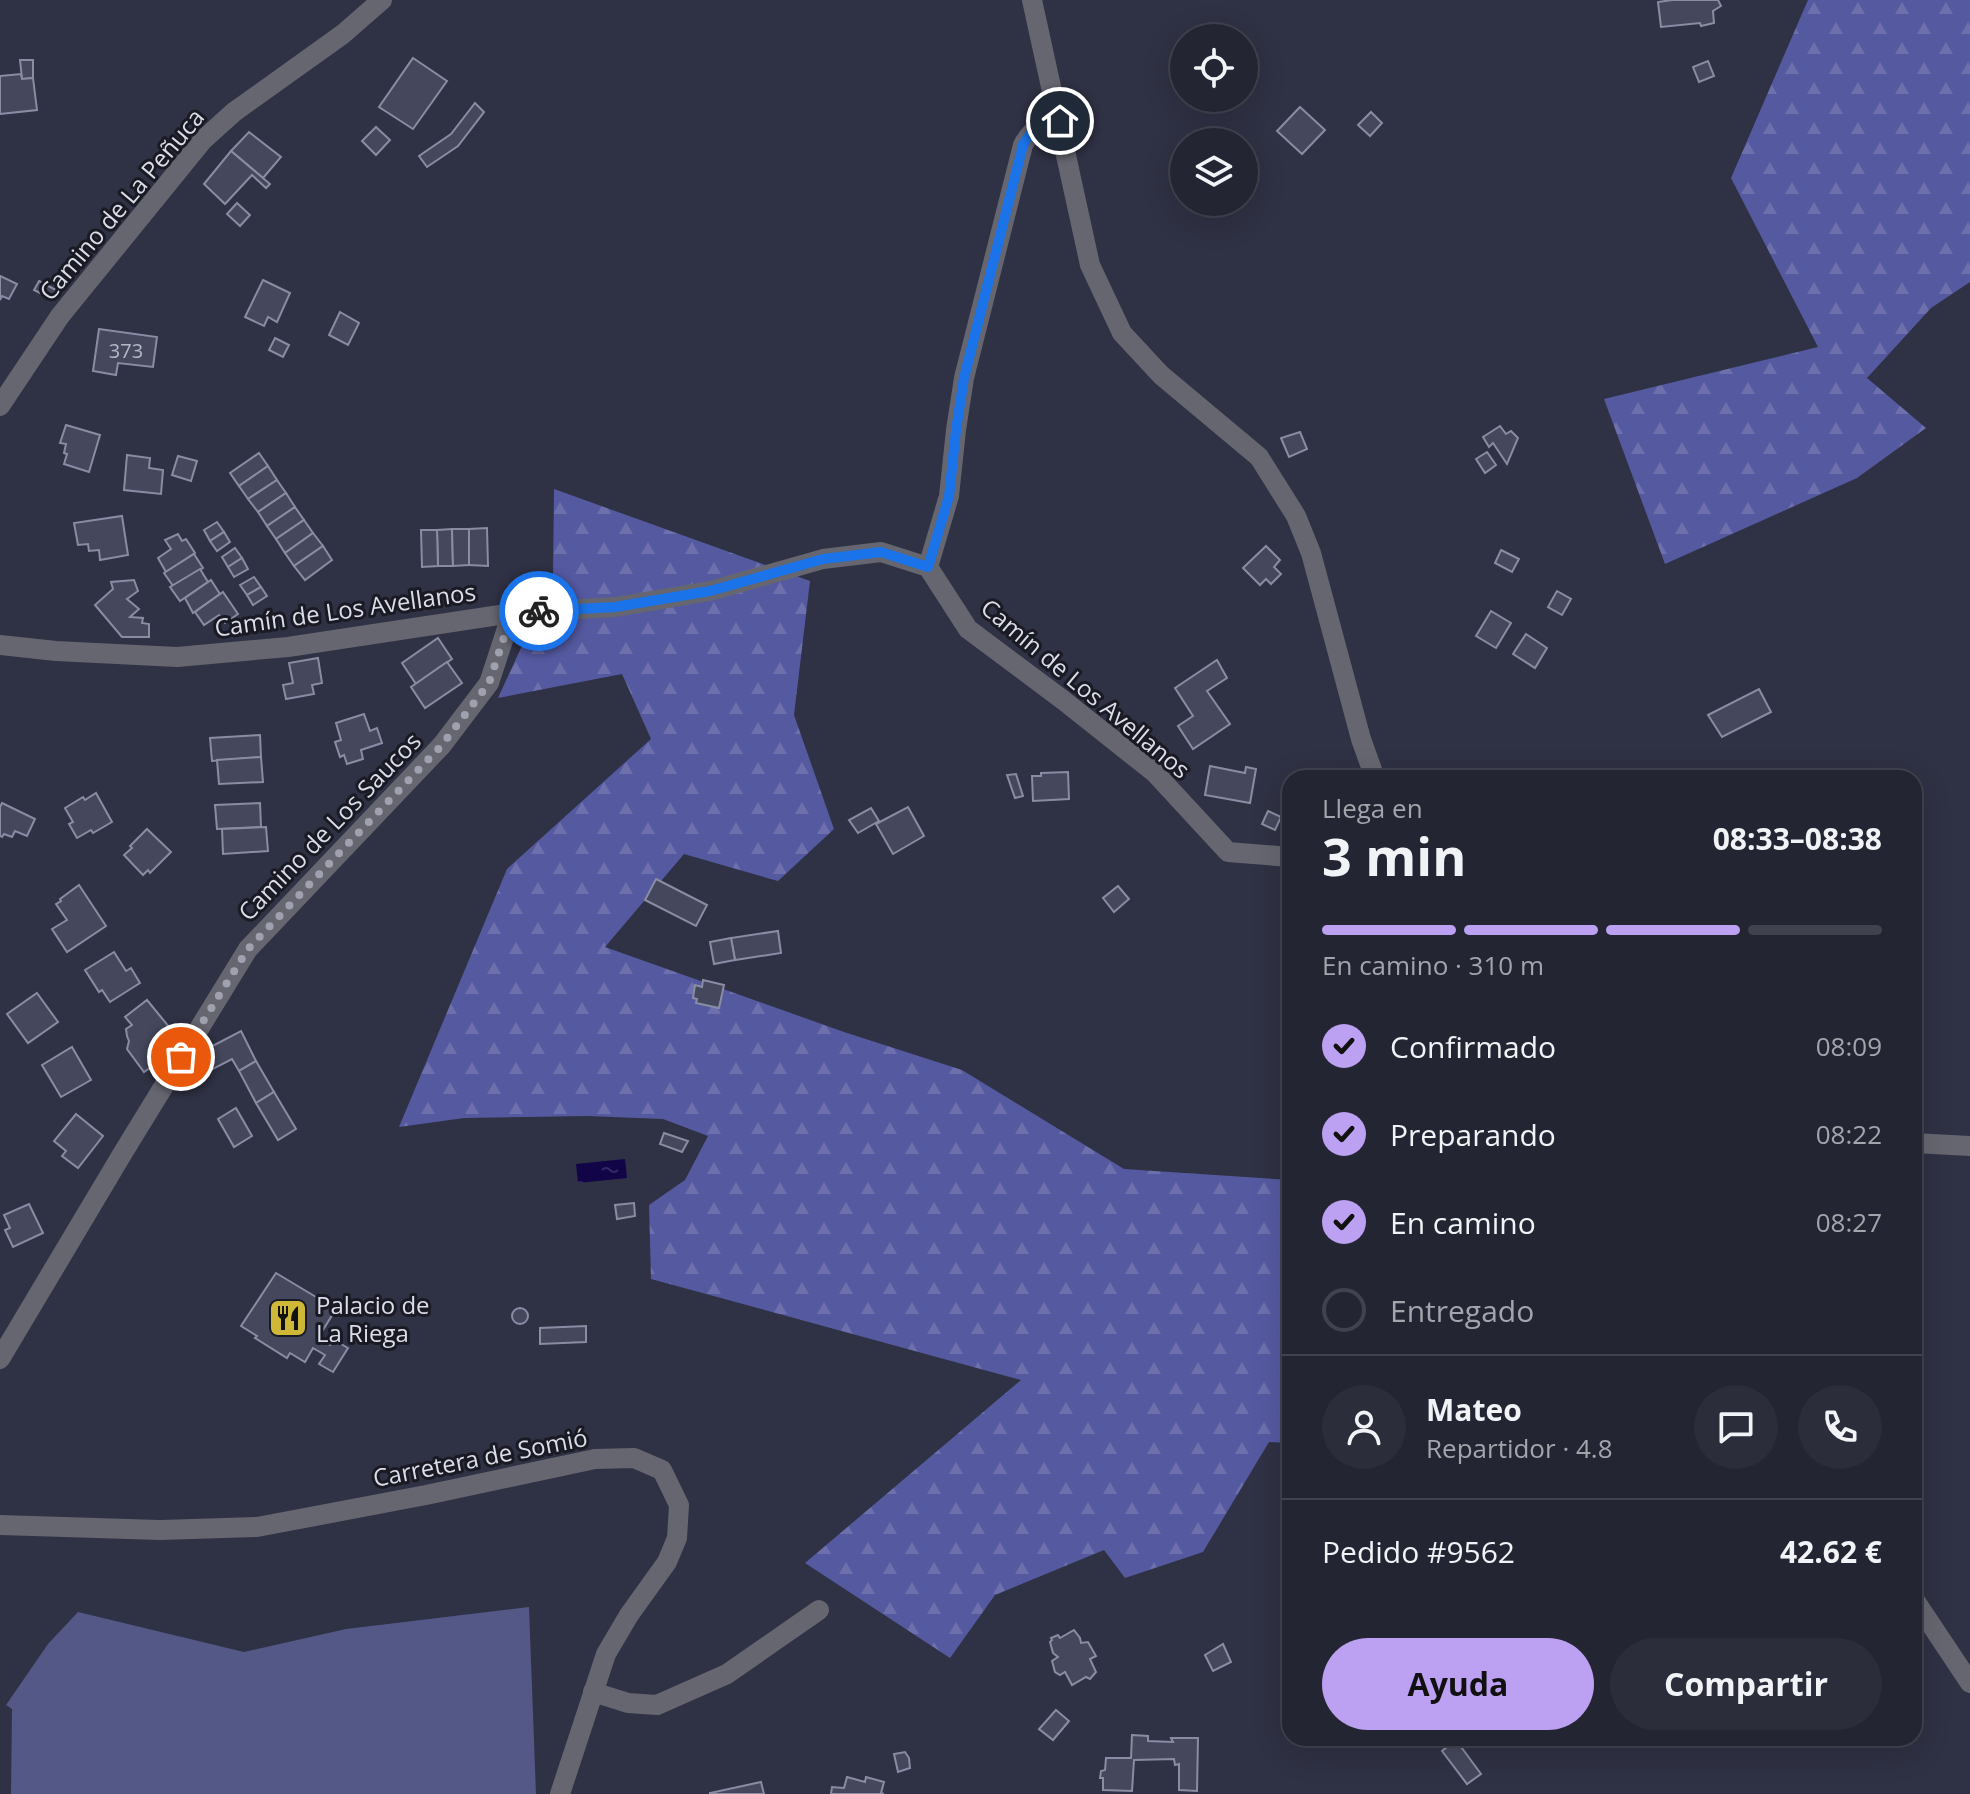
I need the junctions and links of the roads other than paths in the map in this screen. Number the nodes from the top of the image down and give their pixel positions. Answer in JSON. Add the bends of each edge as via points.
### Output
{"nodes":[{"id":1,"x":382,"y":0,"type":"edge"},
{"id":2,"x":1032,"y":0,"type":"edge"},
{"id":3,"x":1060,"y":121,"type":"junction"},
{"id":4,"x":0,"y":406,"type":"edge"},
{"id":5,"x":928,"y":567,"type":"junction"},
{"id":6,"x":512,"y":613,"type":"junction"},
{"id":7,"x":0,"y":645,"type":"edge"},
{"id":8,"x":1372,"y":770,"type":"edge"},
{"id":9,"x":1282,"y":856,"type":"edge"},
{"id":10,"x":1922,"y":1143,"type":"edge"},
{"id":11,"x":1970,"y":1146,"type":"edge"},
{"id":12,"x":0,"y":1359,"type":"edge"},
{"id":13,"x":0,"y":1525,"type":"edge"},
{"id":14,"x":819,"y":1610,"type":"dead end"},
{"id":15,"x":1922,"y":1611,"type":"edge"},
{"id":16,"x":1970,"y":1683,"type":"edge"},
{"id":17,"x":593,"y":1692,"type":"junction"},
{"id":18,"x":560,"y":1794,"type":"edge"}],
"edges":[{"from":1,"to":4,"type":"street","name":"Camino de La Peñuca","via":[[203,140],[60,316]]},
{"from":2,"to":3,"type":"street"},
{"from":3,"to":5,"type":"street","via":[[1041,125],[1023,145],[964,378],[949,496]]},
{"from":3,"to":8,"type":"street","via":[[1090,265],[1122,333],[1161,375],[1259,457],[1296,516]]},
{"from":5,"to":6,"type":"street","name":"Camín de Los Avellanos","via":[[881,552],[823,559],[710,591],[615,607]]},
{"from":5,"to":9,"type":"street","name":"Camín de Los Avellanos","via":[[968,629],[1155,773],[1228,852]]},
{"from":6,"to":7,"type":"street","name":"Camín de Los Avellanos","via":[[288,647],[177,657]]},
{"from":6,"to":12,"type":"street","name":"Camino de Los Saucos","via":[[489,683],[442,745],[248,949]]},
{"from":10,"to":11,"type":"street"},
{"from":13,"to":17,"type":"street","name":"Carretera de Somió","via":[[257,1527],[595,1459],[634,1458],[662,1470],[679,1505],[677,1538],[606,1654]]},
{"from":14,"to":17,"type":"street","via":[[727,1674],[657,1705]]},
{"from":15,"to":16,"type":"street"},
{"from":17,"to":18,"type":"street","name":"Carretera de Somió"}]}
